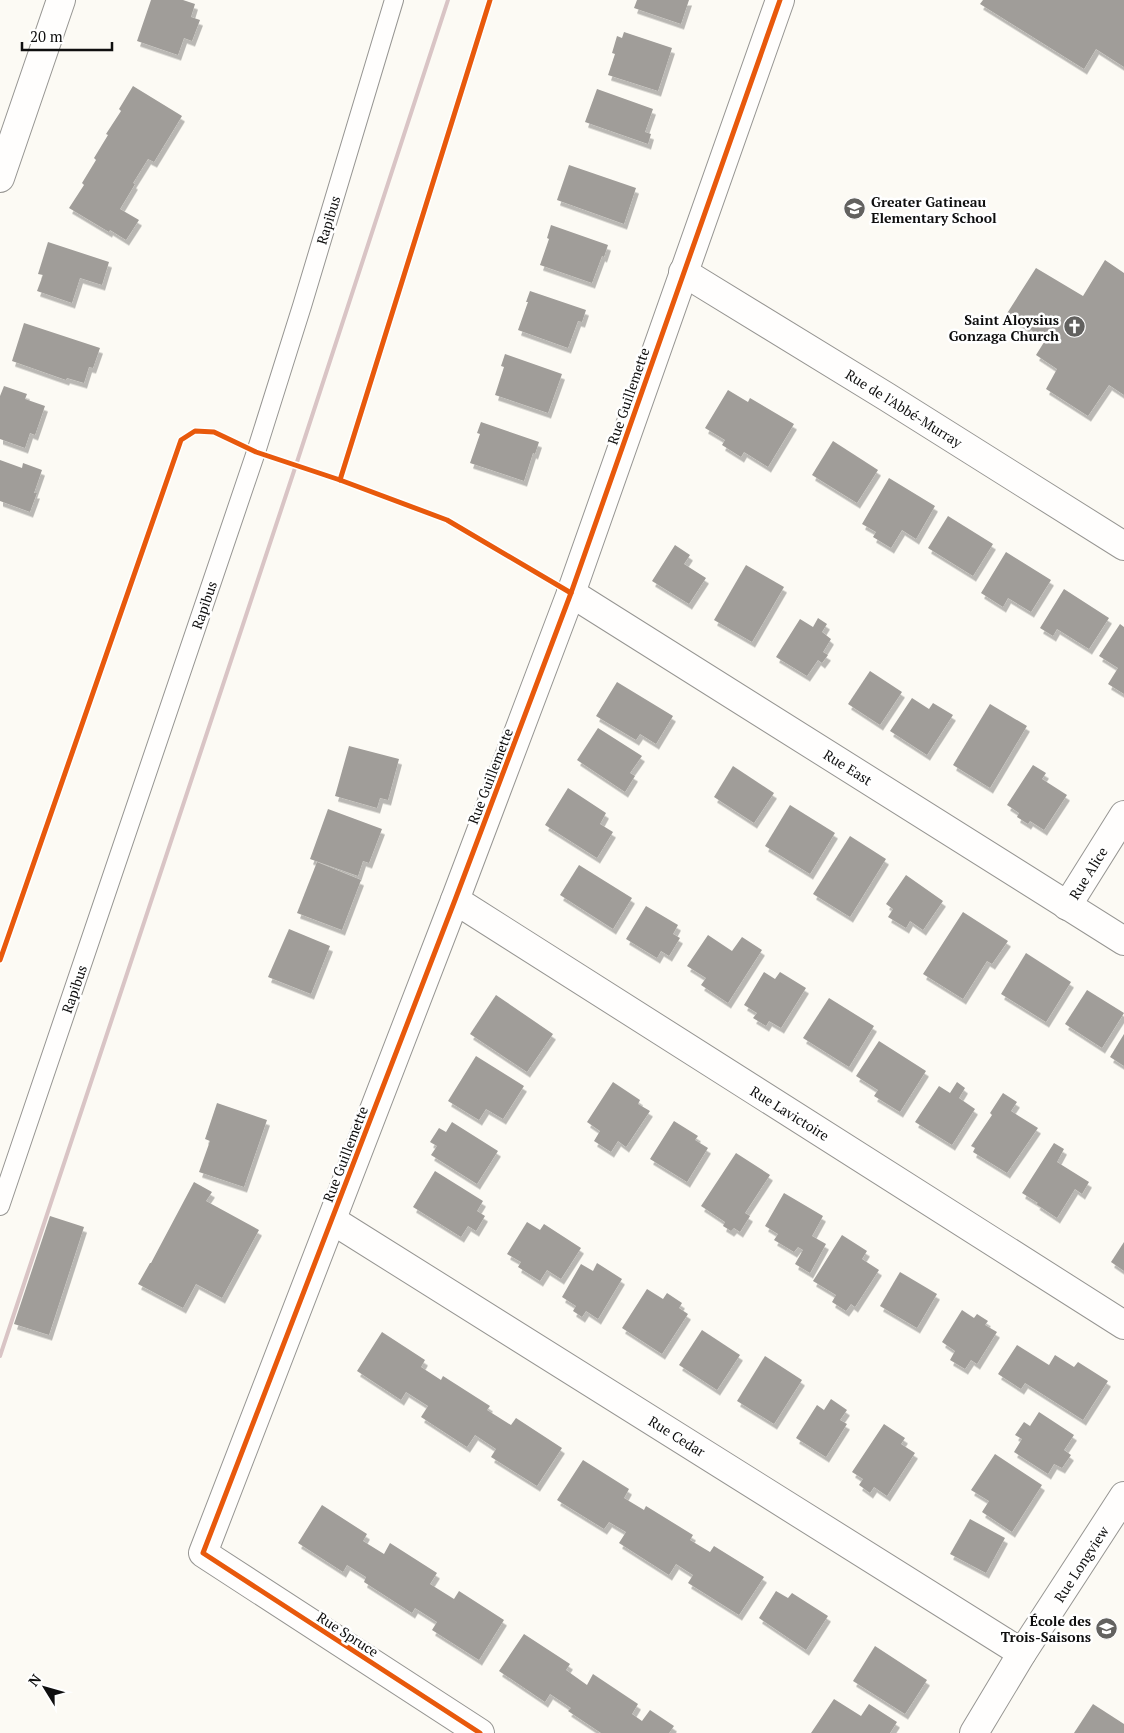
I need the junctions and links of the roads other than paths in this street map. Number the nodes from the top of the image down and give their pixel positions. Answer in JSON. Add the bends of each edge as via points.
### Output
{"nodes":[{"id":1,"x":394,"y":0,"type":"edge"},
{"id":2,"x":780,"y":0,"type":"edge"},
{"id":3,"x":53,"y":4,"type":"edge"},
{"id":4,"x":0,"y":178,"type":"edge"},
{"id":5,"x":683,"y":272,"type":"junction"},
{"id":6,"x":1124,"y":546,"type":"edge"},
{"id":7,"x":571,"y":593,"type":"junction"},
{"id":8,"x":1124,"y":815,"type":"edge"},
{"id":9,"x":455,"y":900,"type":"junction"},
{"id":10,"x":1067,"y":906,"type":"junction"},
{"id":11,"x":1124,"y":941,"type":"edge"},
{"id":12,"x":0,"y":1206,"type":"edge"},
{"id":13,"x":332,"y":1220,"type":"junction"},
{"id":14,"x":1124,"y":1326,"type":"edge"},
{"id":15,"x":1124,"y":1496,"type":"edge"},
{"id":16,"x":203,"y":1553,"type":"joint"},
{"id":17,"x":1022,"y":1653,"type":"junction"},
{"id":18,"x":480,"y":1733,"type":"edge"},
{"id":19,"x":974,"y":1733,"type":"edge"}],
"edges":[{"from":1,"to":12,"type":"lane","name":"Rapibus","via":[[256,452]]},
{"from":2,"to":5,"type":"street","name":"Rue Guillemette"},
{"from":3,"to":4,"type":"street"},
{"from":5,"to":6,"type":"street","name":"Rue de l'Abbé-Murray"},
{"from":5,"to":7,"type":"street","name":"Rue Guillemette"},
{"from":7,"to":9,"type":"street","name":"Rue Guillemette"},
{"from":7,"to":10,"type":"street","name":"Rue East"},
{"from":8,"to":10,"type":"street","name":"Rue Alice"},
{"from":9,"to":13,"type":"street","name":"Rue Guillemette"},
{"from":9,"to":14,"type":"street","name":"Rue Lavictoire"},
{"from":10,"to":11,"type":"street","name":"Rue East"},
{"from":13,"to":16,"type":"street","name":"Rue Guillemette"},
{"from":13,"to":17,"type":"street","name":"Rue Cedar"},
{"from":15,"to":17,"type":"street","name":"Rue Longview"},
{"from":16,"to":18,"type":"street","name":"Rue Spruce"},
{"from":17,"to":19,"type":"street","name":"Rue Longview"}]}
